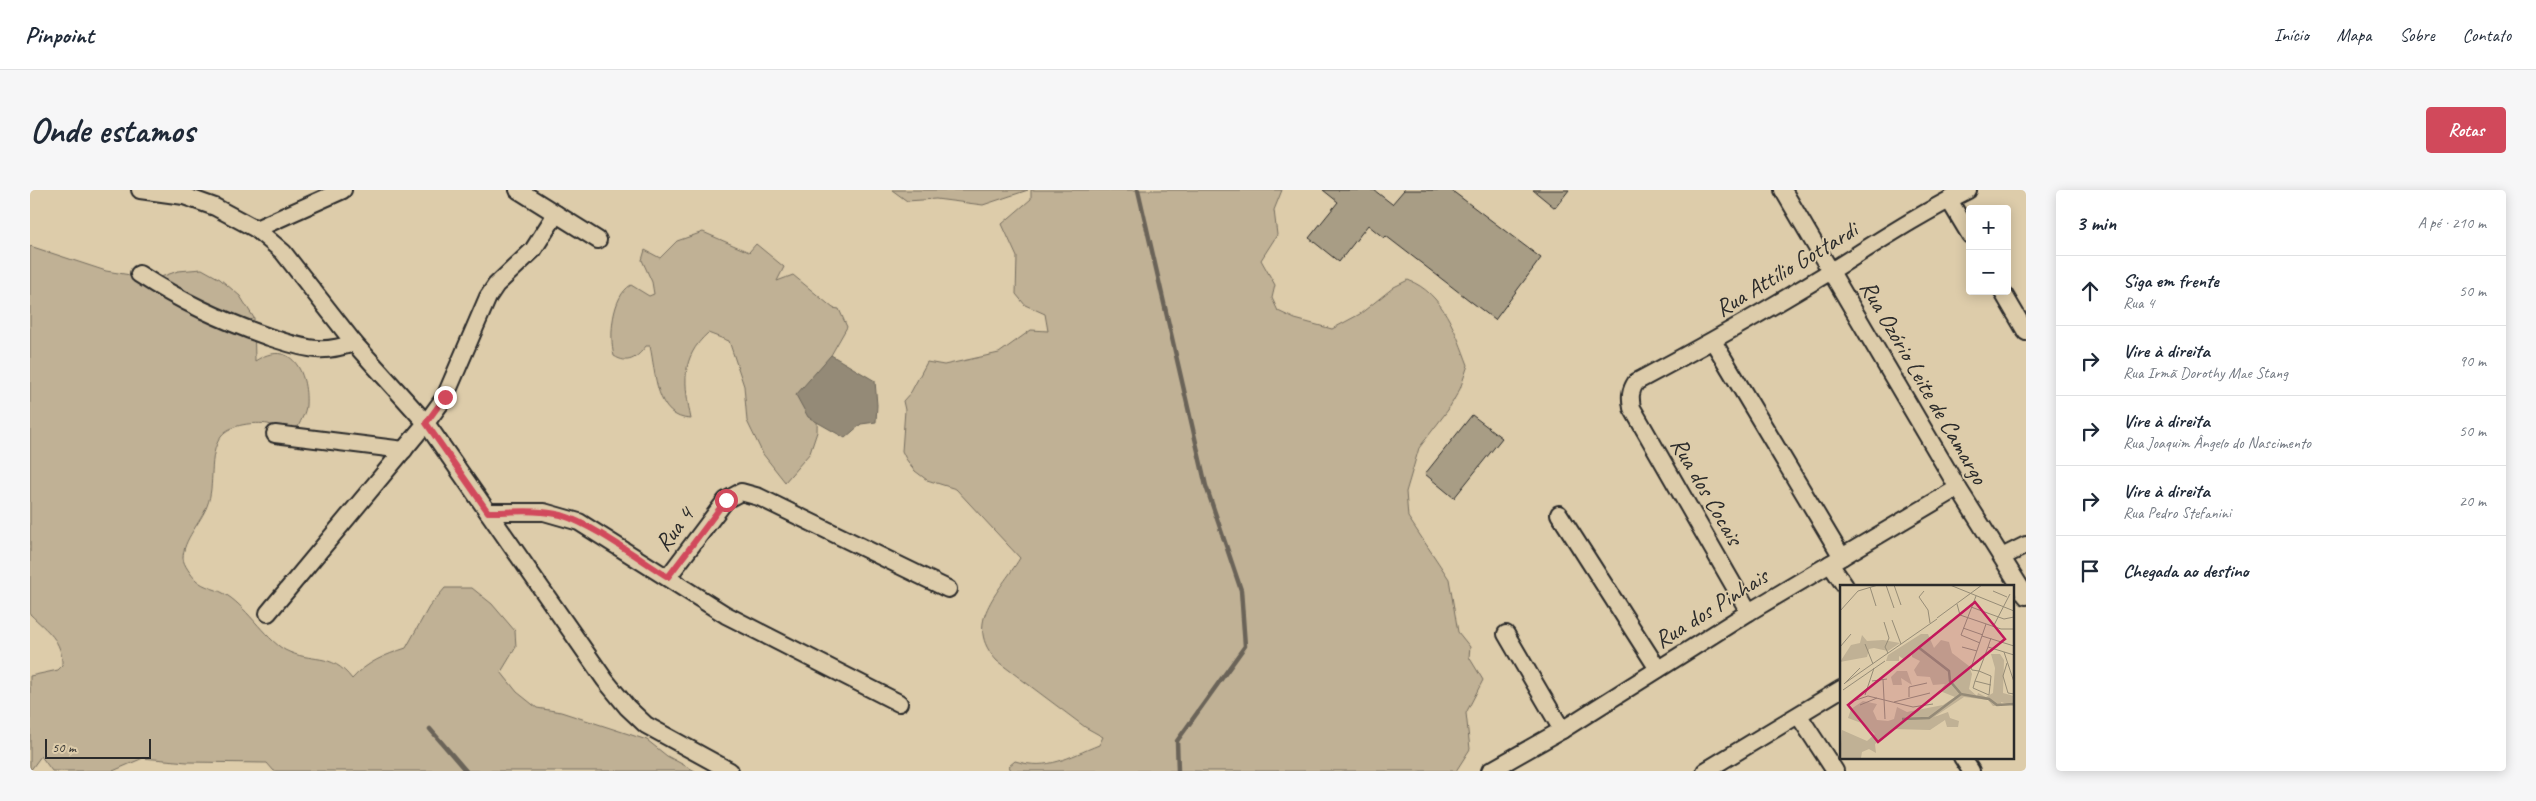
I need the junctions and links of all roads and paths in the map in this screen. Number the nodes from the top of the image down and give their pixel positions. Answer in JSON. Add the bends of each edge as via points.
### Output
{"nodes":[{"id":1,"x":140,"y":190,"type":"edge"},
{"id":2,"x":344,"y":190,"type":"edge"},
{"id":3,"x":518,"y":190,"type":"edge"},
{"id":4,"x":1783,"y":190,"type":"edge"},
{"id":5,"x":1968,"y":190,"type":"edge"},
{"id":6,"x":185,"y":193,"type":"edge"},
{"id":7,"x":1949,"y":200,"type":"junction"},
{"id":8,"x":556,"y":214,"type":"junction"},
{"id":9,"x":1966,"y":228,"type":"edge"},
{"id":10,"x":256,"y":229,"type":"junction"},
{"id":11,"x":598,"y":240,"type":"dead end"},
{"id":12,"x":1832,"y":271,"type":"junction"},
{"id":13,"x":139,"y":274,"type":"dead end"},
{"id":14,"x":2004,"y":295,"type":"edge"},
{"id":15,"x":2026,"y":332,"type":"edge"},
{"id":16,"x":1714,"y":341,"type":"junction"},
{"id":17,"x":354,"y":342,"type":"junction"},
{"id":18,"x":1630,"y":391,"type":"joint"},
{"id":19,"x":426,"y":423,"type":"junction"},
{"id":20,"x":275,"y":434,"type":"dead end"},
{"id":21,"x":404,"y":450,"type":"junction"},
{"id":22,"x":1958,"y":488,"type":"junction"},
{"id":23,"x":488,"y":512,"type":"junction"},
{"id":24,"x":1559,"y":514,"type":"dead end"},
{"id":25,"x":2026,"y":545,"type":"edge"},
{"id":26,"x":2002,"y":557,"type":"junction"},
{"id":27,"x":1836,"y":560,"type":"junction"},
{"id":28,"x":668,"y":577,"type":"junction"},
{"id":29,"x":1845,"y":585,"type":"edge"},
{"id":30,"x":948,"y":589,"type":"dead end"},
{"id":31,"x":2026,"y":596,"type":"edge"},
{"id":32,"x":1749,"y":612,"type":"junction"},
{"id":33,"x":268,"y":613,"type":"dead end"},
{"id":34,"x":1506,"y":634,"type":"dead end"},
{"id":35,"x":1658,"y":669,"type":"junction"},
{"id":36,"x":1840,"y":690,"type":"edge"},
{"id":37,"x":898,"y":704,"type":"dead end"},
{"id":38,"x":1799,"y":716,"type":"junction"},
{"id":39,"x":1562,"y":730,"type":"junction"},
{"id":40,"x":1963,"y":758,"type":"edge"},
{"id":41,"x":730,"y":771,"type":"edge"},
{"id":42,"x":1490,"y":771,"type":"edge"},
{"id":43,"x":1705,"y":771,"type":"edge"},
{"id":44,"x":1835,"y":771,"type":"edge"},
{"id":45,"x":1971,"y":771,"type":"edge"}],
"edges":[{"from":1,"to":6,"type":"street"},
{"from":2,"to":10,"type":"street"},
{"from":3,"to":8,"type":"street"},
{"from":4,"to":12,"type":"street","name":"Rua Ozório Leite de Camargo"},
{"from":5,"to":7,"type":"street","name":"Rua Attílio Gottardi"},
{"from":6,"to":10,"type":"street"},
{"from":7,"to":9,"type":"street"},
{"from":7,"to":12,"type":"street","name":"Rua Attílio Gottardi"},
{"from":8,"to":11,"type":"street"},
{"from":8,"to":19,"type":"street","via":[[533,250],[496,285],[488,297],[445,397]]},
{"from":10,"to":17,"type":"street","via":[[283,252]]},
{"from":12,"to":16,"type":"street","name":"Rua Attílio Gottardi"},
{"from":12,"to":22,"type":"street","name":"Rua Ozório Leite de Camargo"},
{"from":13,"to":17,"type":"street","via":[[179,300],[232,324],[295,345],[338,348]]},
{"from":14,"to":15,"type":"street"},
{"from":16,"to":18,"type":"street","name":"Rua Attílio Gottardi","via":[[1636,382]]},
{"from":16,"to":27,"type":"street"},
{"from":17,"to":19,"type":"street"},
{"from":18,"to":32,"type":"street","name":"Rua dos Cocais","via":[[1632,408]]},
{"from":19,"to":21,"type":"street"},
{"from":19,"to":23,"type":"street"},
{"from":20,"to":21,"type":"street"},
{"from":21,"to":33,"type":"street"},
{"from":22,"to":26,"type":"street","name":"Rua Ozório Leite de Camargo"},
{"from":22,"to":27,"type":"street","name":"Rua dos Pinhais"},
{"from":23,"to":28,"type":"street","via":[[561,515],[579,522]]},
{"from":23,"to":41,"type":"street","via":[[627,707],[646,724]]},
{"from":24,"to":35,"type":"street"},
{"from":25,"to":26,"type":"street"},
{"from":26,"to":31,"type":"street","name":"Rua Ozório Leite de Camargo"},
{"from":27,"to":29,"type":"street"},
{"from":27,"to":32,"type":"street","name":"Rua dos Pinhais"},
{"from":28,"to":30,"type":"street","name":"Rua 4","via":[[726,500],[741,492],[759,497]]},
{"from":28,"to":37,"type":"street","via":[[726,615]]},
{"from":32,"to":35,"type":"street","name":"Rua dos Pinhais"},
{"from":34,"to":39,"type":"street"},
{"from":35,"to":39,"type":"street","name":"Rua dos Pinhais"},
{"from":36,"to":38,"type":"street"},
{"from":38,"to":43,"type":"street"},
{"from":38,"to":44,"type":"street"},
{"from":39,"to":42,"type":"street","name":"Rua dos Pinhais"},
{"from":40,"to":45,"type":"street"}]}
